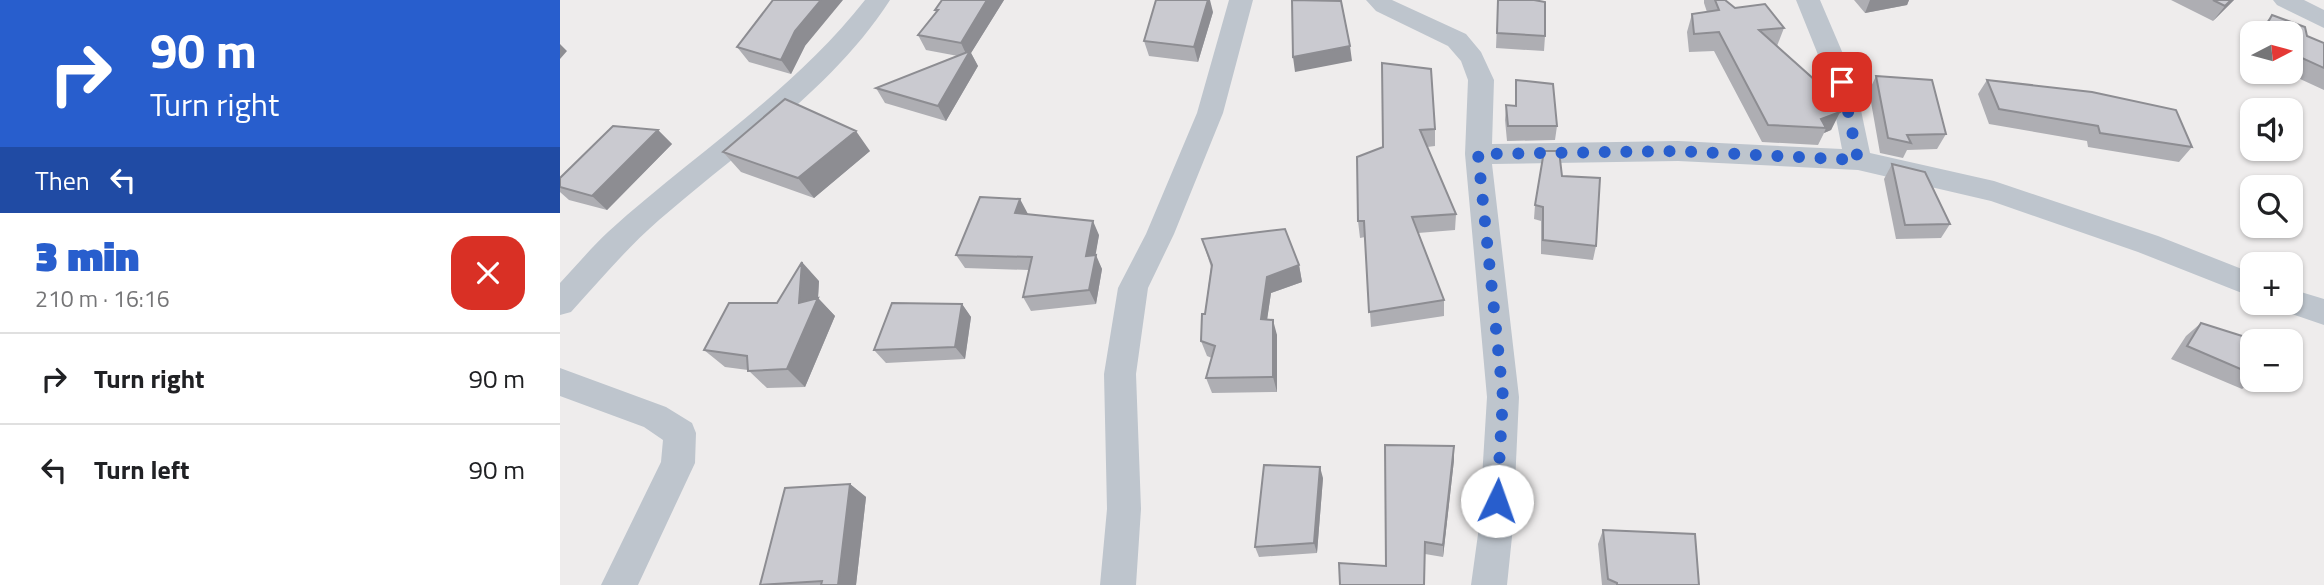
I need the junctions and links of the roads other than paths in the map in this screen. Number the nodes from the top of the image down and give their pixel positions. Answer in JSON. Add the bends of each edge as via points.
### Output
{"nodes":[{"id":1,"x":878,"y":0,"type":"edge"},
{"id":2,"x":1241,"y":0,"type":"edge"},
{"id":3,"x":1378,"y":0,"type":"edge"},
{"id":4,"x":1808,"y":0,"type":"edge"},
{"id":5,"x":2285,"y":0,"type":"edge"},
{"id":6,"x":2324,"y":20,"type":"edge"},
{"id":7,"x":1478,"y":154,"type":"junction"},
{"id":8,"x":1858,"y":160,"type":"junction"},
{"id":9,"x":2240,"y":280,"type":"edge"},
{"id":10,"x":560,"y":303,"type":"edge"},
{"id":11,"x":2303,"y":305,"type":"edge"},
{"id":12,"x":2324,"y":312,"type":"edge"},
{"id":13,"x":560,"y":382,"type":"edge"},
{"id":14,"x":618,"y":585,"type":"edge"},
{"id":15,"x":1118,"y":585,"type":"edge"},
{"id":16,"x":1489,"y":585,"type":"edge"}],
"edges":[{"from":1,"to":10,"type":"street","via":[[853,36],[809,81],[616,242]]},
{"from":2,"to":15,"type":"street","via":[[1210,113],[1133,288],[1120,374],[1124,509]]},
{"from":3,"to":7,"type":"street","via":[[1457,40],[1472,58],[1481,80]]},
{"from":4,"to":8,"type":"street","via":[[1842,82]]},
{"from":5,"to":6,"type":"street"},
{"from":7,"to":8,"type":"street","via":[[1678,151]]},
{"from":7,"to":16,"type":"street","via":[[1503,397]]},
{"from":8,"to":9,"type":"street","via":[[1994,191]]},
{"from":11,"to":12,"type":"street"},
{"from":13,"to":14,"type":"street","via":[[655,417],[680,433],[678,463]]}]}
